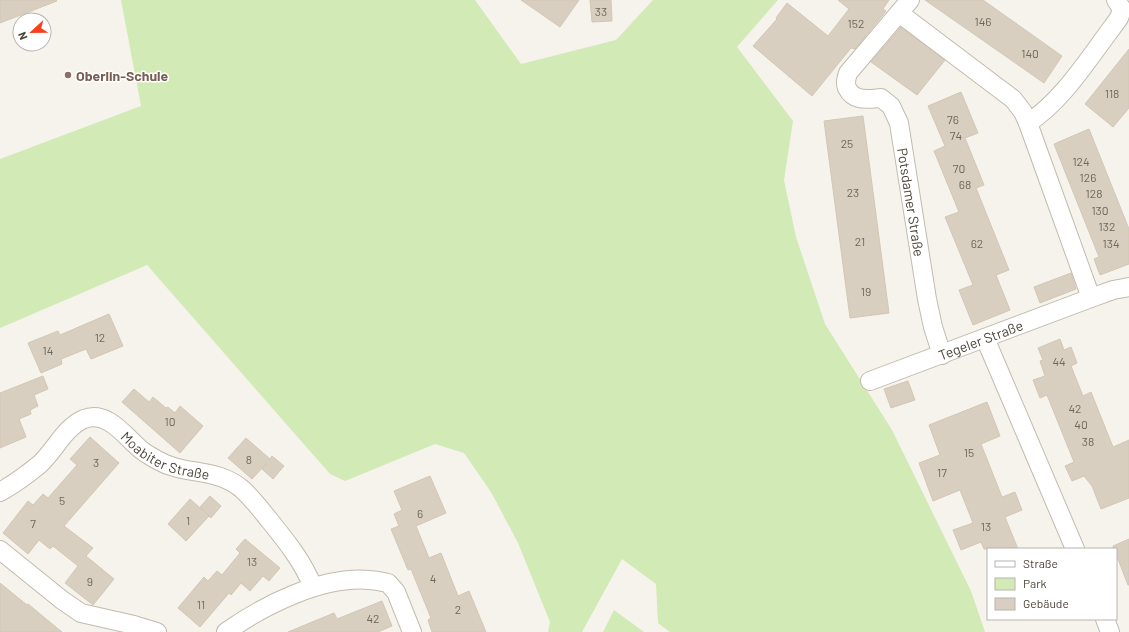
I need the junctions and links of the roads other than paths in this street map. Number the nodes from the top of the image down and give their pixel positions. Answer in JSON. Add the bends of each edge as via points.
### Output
{"nodes":[{"id":1,"x":1116,"y":0,"type":"edge"},
{"id":2,"x":904,"y":6,"type":"edge"},
{"id":3,"x":1028,"y":123,"type":"junction"},
{"id":4,"x":1129,"y":287,"type":"edge"},
{"id":5,"x":1091,"y":298,"type":"junction"},
{"id":6,"x":985,"y":338,"type":"junction"},
{"id":7,"x":942,"y":355,"type":"junction"},
{"id":8,"x":870,"y":381,"type":"dead end"},
{"id":9,"x":0,"y":492,"type":"edge"},
{"id":10,"x":1075,"y":548,"type":"edge"},
{"id":11,"x":0,"y":550,"type":"edge"},
{"id":12,"x":313,"y":587,"type":"junction"},
{"id":13,"x":1105,"y":620,"type":"edge"},
{"id":14,"x":157,"y":632,"type":"edge"},
{"id":15,"x":226,"y":632,"type":"edge"},
{"id":16,"x":412,"y":632,"type":"edge"},
{"id":17,"x":1110,"y":632,"type":"edge"}],
"edges":[{"from":1,"to":3,"type":"street","via":[[1122,9],[1111,30],[1056,101]]},
{"from":2,"to":3,"type":"street","via":[[1013,99]]},
{"from":2,"to":7,"type":"street","name":"Potsdamer Straße","via":[[848,73],[845,84],[856,98],[881,98],[891,106],[899,123],[927,299]]},
{"from":3,"to":5,"type":"street"},
{"from":4,"to":5,"type":"street","name":"Tegeler Straße"},
{"from":5,"to":6,"type":"street","name":"Tegeler Straße"},
{"from":6,"to":7,"type":"street","name":"Tegeler Straße"},
{"from":6,"to":10,"type":"street"},
{"from":7,"to":8,"type":"street","name":"Tegeler Straße"},
{"from":9,"to":12,"type":"street","name":"Moabiter Straße","via":[[40,464],[71,428],[84,419],[99,416],[109,421],[140,449],[160,462],[180,469],[225,478],[241,489],[296,553]]},
{"from":11,"to":14,"type":"street","via":[[81,613]]},
{"from":12,"to":15,"type":"street","via":[[266,608]]},
{"from":12,"to":16,"type":"street","via":[[340,581],[369,580],[388,583],[396,592]]},
{"from":13,"to":17,"type":"street"}]}
